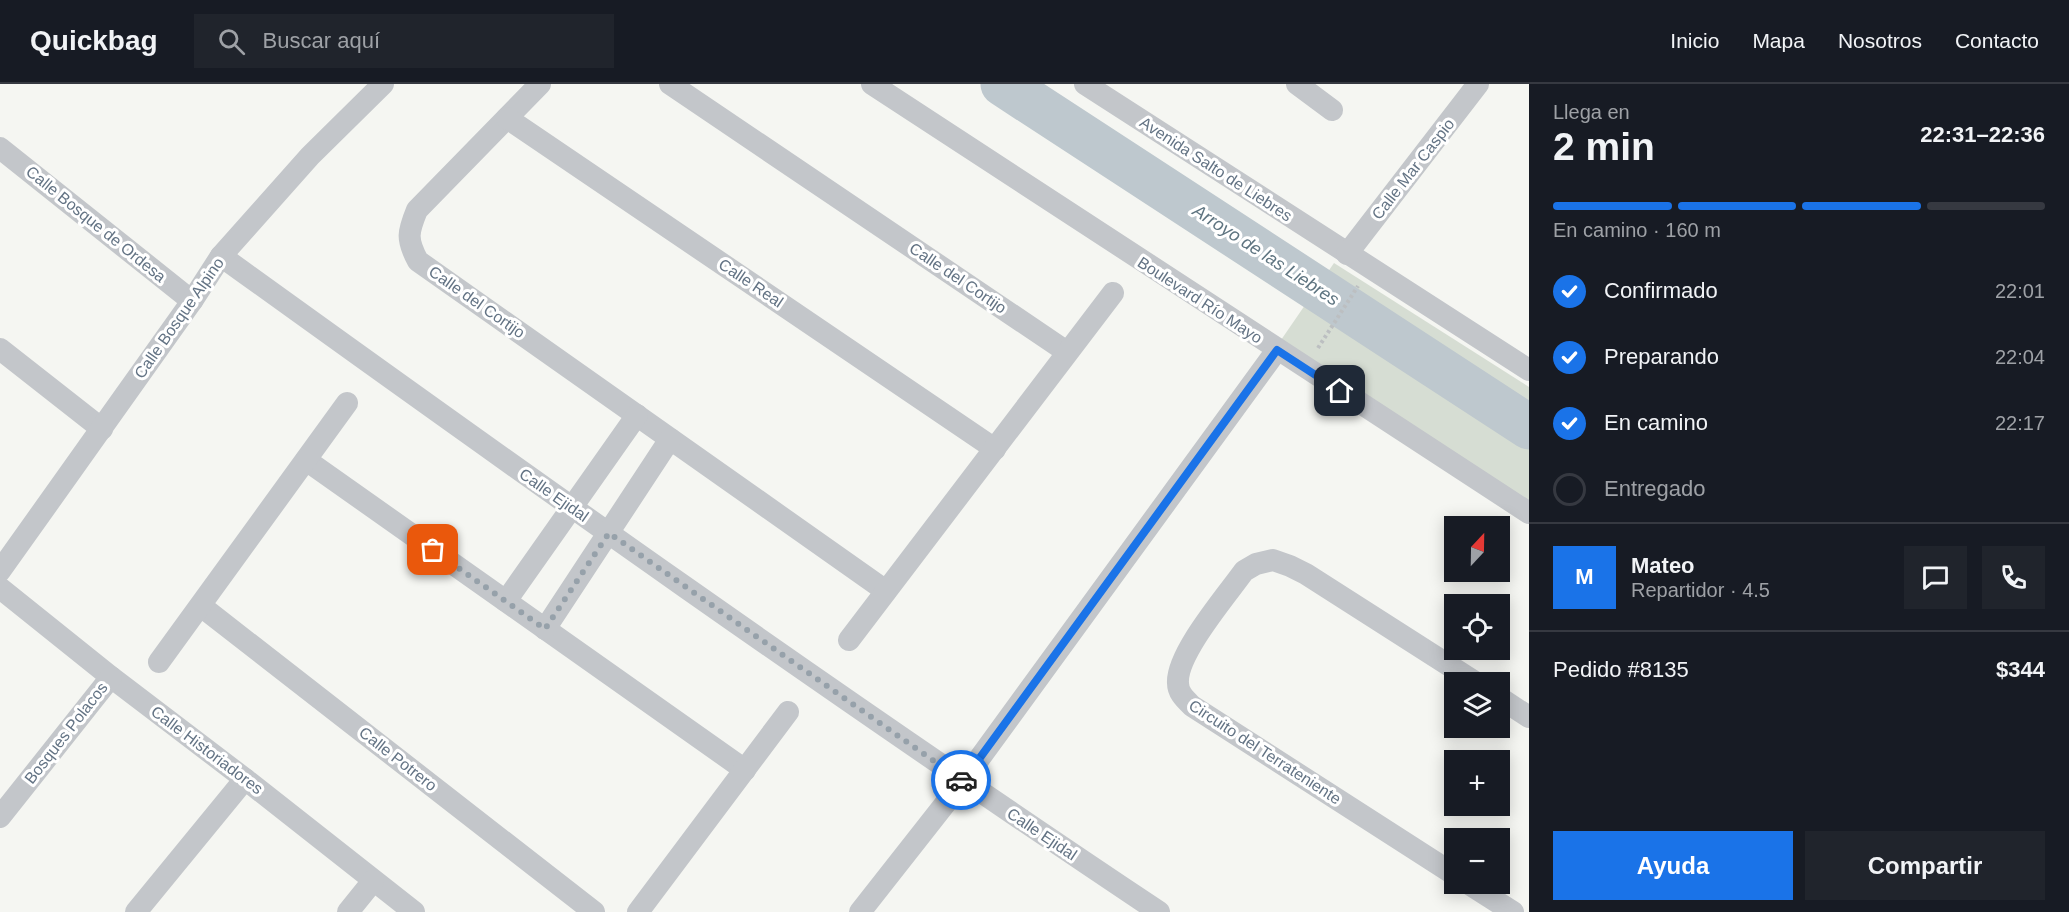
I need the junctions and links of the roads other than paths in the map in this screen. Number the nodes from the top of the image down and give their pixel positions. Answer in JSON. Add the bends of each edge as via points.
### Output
{"nodes":[{"id":1,"x":383,"y":84,"type":"edge"},
{"id":2,"x":540,"y":84,"type":"edge"},
{"id":3,"x":670,"y":84,"type":"edge"},
{"id":4,"x":872,"y":84,"type":"edge"},
{"id":5,"x":1085,"y":84,"type":"edge"},
{"id":6,"x":1297,"y":84,"type":"edge"},
{"id":7,"x":1478,"y":84,"type":"edge"},
{"id":8,"x":1332,"y":110,"type":"dead end"},
{"id":9,"x":507,"y":118,"type":"junction"},
{"id":10,"x":0,"y":148,"type":"edge"},
{"id":11,"x":1347,"y":254,"type":"junction"},
{"id":12,"x":221,"y":256,"type":"junction"},
{"id":13,"x":1113,"y":293,"type":"dead end"},
{"id":14,"x":192,"y":301,"type":"junction"},
{"id":15,"x":0,"y":349,"type":"edge"},
{"id":16,"x":1277,"y":350,"type":"junction"},
{"id":17,"x":1067,"y":352,"type":"junction"},
{"id":18,"x":1529,"y":370,"type":"edge"},
{"id":19,"x":347,"y":403,"type":"dead end"},
{"id":20,"x":637,"y":415,"type":"junction"},
{"id":21,"x":102,"y":429,"type":"junction"},
{"id":22,"x":670,"y":439,"type":"junction"},
{"id":23,"x":995,"y":449,"type":"junction"},
{"id":24,"x":306,"y":460,"type":"junction"},
{"id":25,"x":572,"y":508,"type":"junction"},
{"id":26,"x":1529,"y":513,"type":"edge"},
{"id":27,"x":609,"y":533,"type":"junction"},
{"id":28,"x":0,"y":571,"type":"edge"},
{"id":29,"x":0,"y":588,"type":"edge"},
{"id":30,"x":886,"y":591,"type":"junction"},
{"id":31,"x":506,"y":601,"type":"junction"},
{"id":32,"x":201,"y":606,"type":"junction"},
{"id":33,"x":545,"y":629,"type":"junction"},
{"id":34,"x":849,"y":640,"type":"dead end"},
{"id":35,"x":159,"y":662,"type":"dead end"},
{"id":36,"x":1459,"y":672,"type":"edge"},
{"id":37,"x":111,"y":677,"type":"junction"},
{"id":38,"x":1510,"y":705,"type":"edge"},
{"id":39,"x":788,"y":712,"type":"dead end"},
{"id":40,"x":1529,"y":717,"type":"edge"},
{"id":41,"x":745,"y":770,"type":"junction"},
{"id":42,"x":245,"y":779,"type":"junction"},
{"id":43,"x":963,"y":781,"type":"junction"},
{"id":44,"x":0,"y":817,"type":"edge"},
{"id":45,"x":1444,"y":868,"type":"edge"},
{"id":46,"x":373,"y":880,"type":"junction"},
{"id":47,"x":1485,"y":894,"type":"edge"},
{"id":48,"x":136,"y":912,"type":"edge"},
{"id":49,"x":348,"y":912,"type":"edge"},
{"id":50,"x":414,"y":912,"type":"edge"},
{"id":51,"x":594,"y":912,"type":"edge"},
{"id":52,"x":638,"y":912,"type":"edge"},
{"id":53,"x":860,"y":912,"type":"edge"},
{"id":54,"x":1159,"y":912,"type":"edge"},
{"id":55,"x":1513,"y":912,"type":"edge"}],
"edges":[{"from":1,"to":12,"type":"street","name":"Calle Bosque Alpino","via":[[310,156]]},
{"from":2,"to":9,"type":"street","name":"Calle del Cortijo"},
{"from":3,"to":17,"type":"street","name":"Calle del Cortijo"},
{"from":4,"to":16,"type":"street","name":"Boulevard Río Mayo"},
{"from":5,"to":11,"type":"street","name":"Avenida Salto de Liebres"},
{"from":6,"to":8,"type":"street"},
{"from":7,"to":11,"type":"street","name":"Calle Mar Caspio"},
{"from":9,"to":20,"type":"street","name":"Calle del Cortijo","via":[[417,210],[408,231],[411,248],[418,261]]},
{"from":9,"to":23,"type":"street","name":"Calle Real"},
{"from":10,"to":14,"type":"street","name":"Calle Bosque de Ordesa"},
{"from":11,"to":18,"type":"street"},
{"from":12,"to":14,"type":"street","name":"Calle Bosque Alpino"},
{"from":12,"to":25,"type":"street","name":"Calle Ejidal"},
{"from":13,"to":17,"type":"street"},
{"from":14,"to":21,"type":"street","name":"Calle Bosque Alpino"},
{"from":15,"to":21,"type":"street"},
{"from":16,"to":26,"type":"street","name":"Boulevard Río Mayo"},
{"from":16,"to":43,"type":"street"},
{"from":17,"to":23,"type":"street"},
{"from":19,"to":24,"type":"street"},
{"from":20,"to":22,"type":"street","name":"Calle del Cortijo"},
{"from":20,"to":25,"type":"street"},
{"from":21,"to":28,"type":"street","name":"Calle Bosque Alpino"},
{"from":22,"to":27,"type":"street"},
{"from":22,"to":30,"type":"street","name":"Calle del Cortijo"},
{"from":23,"to":30,"type":"street"},
{"from":24,"to":31,"type":"street"},
{"from":24,"to":32,"type":"street"},
{"from":25,"to":27,"type":"street","name":"Calle Ejidal"},
{"from":25,"to":31,"type":"street"},
{"from":27,"to":33,"type":"street"},
{"from":27,"to":43,"type":"street","name":"Calle Ejidal"},
{"from":29,"to":37,"type":"street","name":"Calle Historiadores"},
{"from":30,"to":34,"type":"street"},
{"from":31,"to":33,"type":"street"},
{"from":32,"to":35,"type":"street"},
{"from":32,"to":51,"type":"street","name":"Calle Potrero"},
{"from":33,"to":41,"type":"street"},
{"from":36,"to":45,"type":"street","name":"Circuito del Terrateniente","via":[[1306,573],[1273,560],[1244,571],[1188,649],[1180,665],[1178,683],[1181,696],[1192,706]]},
{"from":37,"to":42,"type":"street","name":"Calle Historiadores"},
{"from":37,"to":44,"type":"street","name":"Bosques Polacos"},
{"from":38,"to":40,"type":"street"},
{"from":39,"to":41,"type":"street"},
{"from":41,"to":52,"type":"street"},
{"from":42,"to":46,"type":"street","name":"Calle Historiadores"},
{"from":42,"to":48,"type":"street"},
{"from":43,"to":53,"type":"street"},
{"from":43,"to":54,"type":"street","name":"Calle Ejidal"},
{"from":46,"to":49,"type":"street"},
{"from":46,"to":50,"type":"street","name":"Calle Historiadores"},
{"from":47,"to":55,"type":"street"}]}
